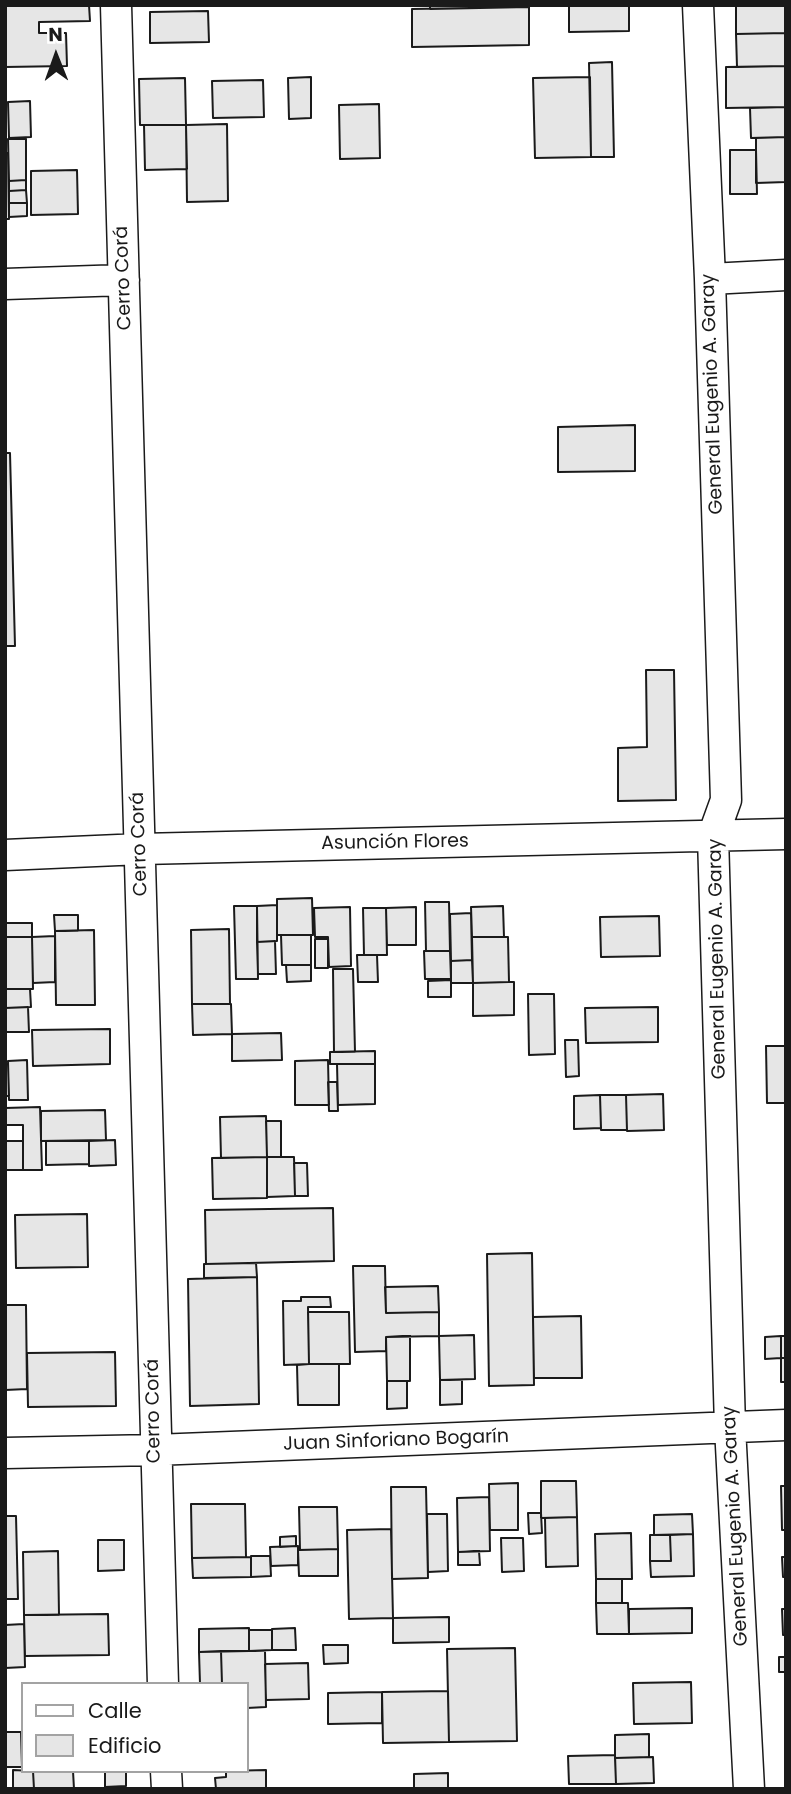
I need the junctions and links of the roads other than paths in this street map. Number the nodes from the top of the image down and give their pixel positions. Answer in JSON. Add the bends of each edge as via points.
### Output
{"nodes":[{"id":1,"x":116,"y":5,"type":"edge"},
{"id":2,"x":698,"y":5,"type":"edge"},
{"id":3,"x":786,"y":275,"type":"edge"},
{"id":4,"x":710,"y":279,"type":"junction"},
{"id":5,"x":124,"y":280,"type":"junction"},
{"id":6,"x":5,"y":284,"type":"edge"},
{"id":7,"x":786,"y":834,"type":"edge"},
{"id":8,"x":713,"y":836,"type":"junction"},
{"id":9,"x":141,"y":849,"type":"junction"},
{"id":10,"x":5,"y":855,"type":"edge"},
{"id":11,"x":786,"y":1425,"type":"edge"},
{"id":12,"x":730,"y":1427,"type":"junction"},
{"id":13,"x":155,"y":1450,"type":"junction"},
{"id":14,"x":5,"y":1453,"type":"edge"},
{"id":15,"x":163,"y":1682,"type":"edge"},
{"id":16,"x":749,"y":1789,"type":"edge"}],
"edges":[{"from":1,"to":5,"type":"street","name":"Cerro Corá"},
{"from":2,"to":4,"type":"street","name":"General Eugenio A. Garay"},
{"from":3,"to":4,"type":"street"},
{"from":4,"to":8,"type":"street","name":"General Eugenio A. Garay","via":[[726,800]]},
{"from":5,"to":6,"type":"street"},
{"from":5,"to":9,"type":"street","name":"Cerro Corá"},
{"from":7,"to":8,"type":"street","name":"Asunción Flores"},
{"from":8,"to":9,"type":"street","name":"Asunción Flores"},
{"from":8,"to":12,"type":"street","name":"General Eugenio A. Garay"},
{"from":9,"to":10,"type":"street","name":"Asunción Flores"},
{"from":9,"to":13,"type":"street","name":"Cerro Corá"},
{"from":11,"to":12,"type":"street","name":"Juan Sinforiano Bogarín"},
{"from":12,"to":13,"type":"street","name":"Juan Sinforiano Bogarín"},
{"from":12,"to":16,"type":"street","name":"General Eugenio A. Garay"},
{"from":13,"to":14,"type":"street","name":"Juan Sinforiano Bogarín"},
{"from":13,"to":15,"type":"street","name":"Cerro Corá"}]}
